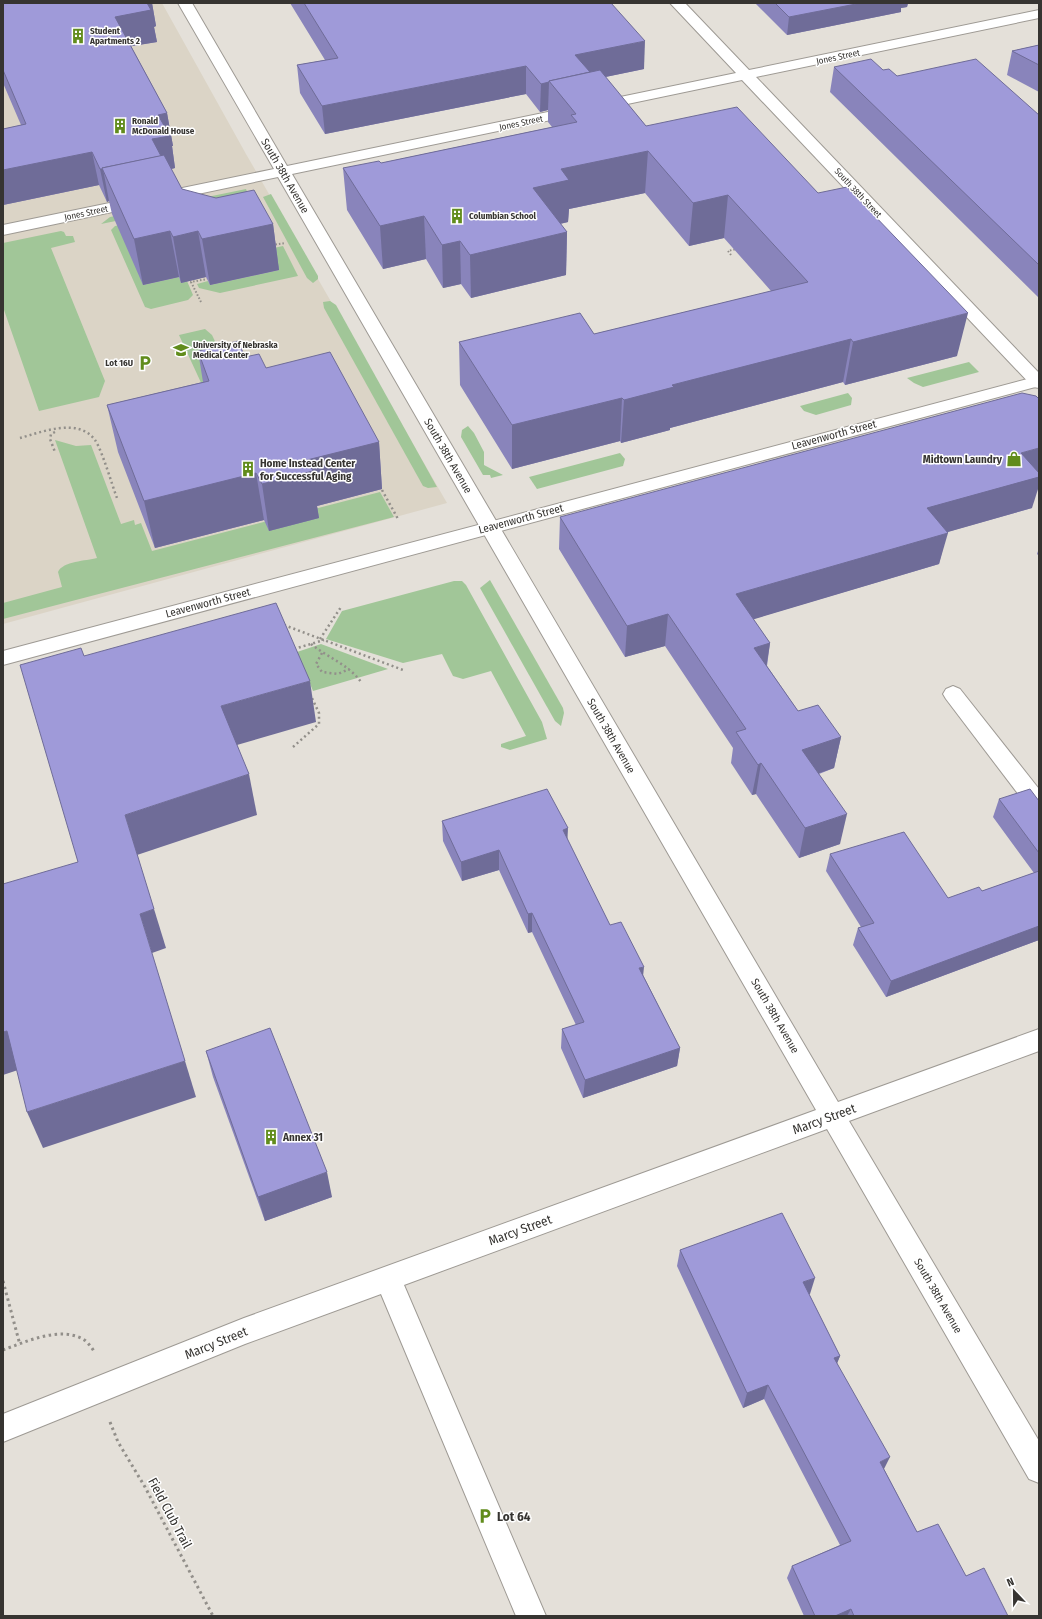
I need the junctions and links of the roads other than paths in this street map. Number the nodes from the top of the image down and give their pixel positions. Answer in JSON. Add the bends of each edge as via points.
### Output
{"nodes":[{"id":1,"x":185,"y":3,"type":"edge"},
{"id":2,"x":677,"y":3,"type":"edge"},
{"id":3,"x":1039,"y":14,"type":"edge"},
{"id":4,"x":747,"y":76,"type":"junction"},
{"id":5,"x":283,"y":173,"type":"junction"},
{"id":6,"x":3,"y":230,"type":"edge"},
{"id":7,"x":1038,"y":382,"type":"edge"},
{"id":8,"x":489,"y":527,"type":"junction"},
{"id":9,"x":3,"y":658,"type":"edge"},
{"id":10,"x":953,"y":694,"type":"dead end"},
{"id":11,"x":1039,"y":805,"type":"edge"},
{"id":12,"x":1039,"y":1040,"type":"edge"},
{"id":13,"x":833,"y":1116,"type":"junction"},
{"id":14,"x":388,"y":1278,"type":"junction"},
{"id":15,"x":3,"y":1428,"type":"edge"},
{"id":16,"x":1039,"y":1469,"type":"edge"},
{"id":17,"x":531,"y":1616,"type":"edge"}],
"edges":[{"from":1,"to":5,"type":"street","name":"South 38th Avenue"},
{"from":2,"to":4,"type":"street","name":"South 38th Street"},
{"from":3,"to":4,"type":"street","name":"Jones Street"},
{"from":4,"to":5,"type":"street","name":"Jones Street"},
{"from":4,"to":7,"type":"street","name":"South 38th Street"},
{"from":5,"to":6,"type":"street","name":"Jones Street"},
{"from":5,"to":8,"type":"street","name":"South 38th Avenue"},
{"from":7,"to":8,"type":"street","name":"Leavenworth Street"},
{"from":8,"to":9,"type":"street","name":"Leavenworth Street"},
{"from":8,"to":13,"type":"street","name":"South 38th Avenue"},
{"from":10,"to":11,"type":"street"},
{"from":12,"to":13,"type":"street","name":"Marcy Street"},
{"from":13,"to":14,"type":"street","name":"Marcy Street"},
{"from":13,"to":16,"type":"street","name":"South 38th Avenue"},
{"from":14,"to":15,"type":"street","name":"Marcy Street","via":[[244,1331]]},
{"from":14,"to":17,"type":"street"}]}
